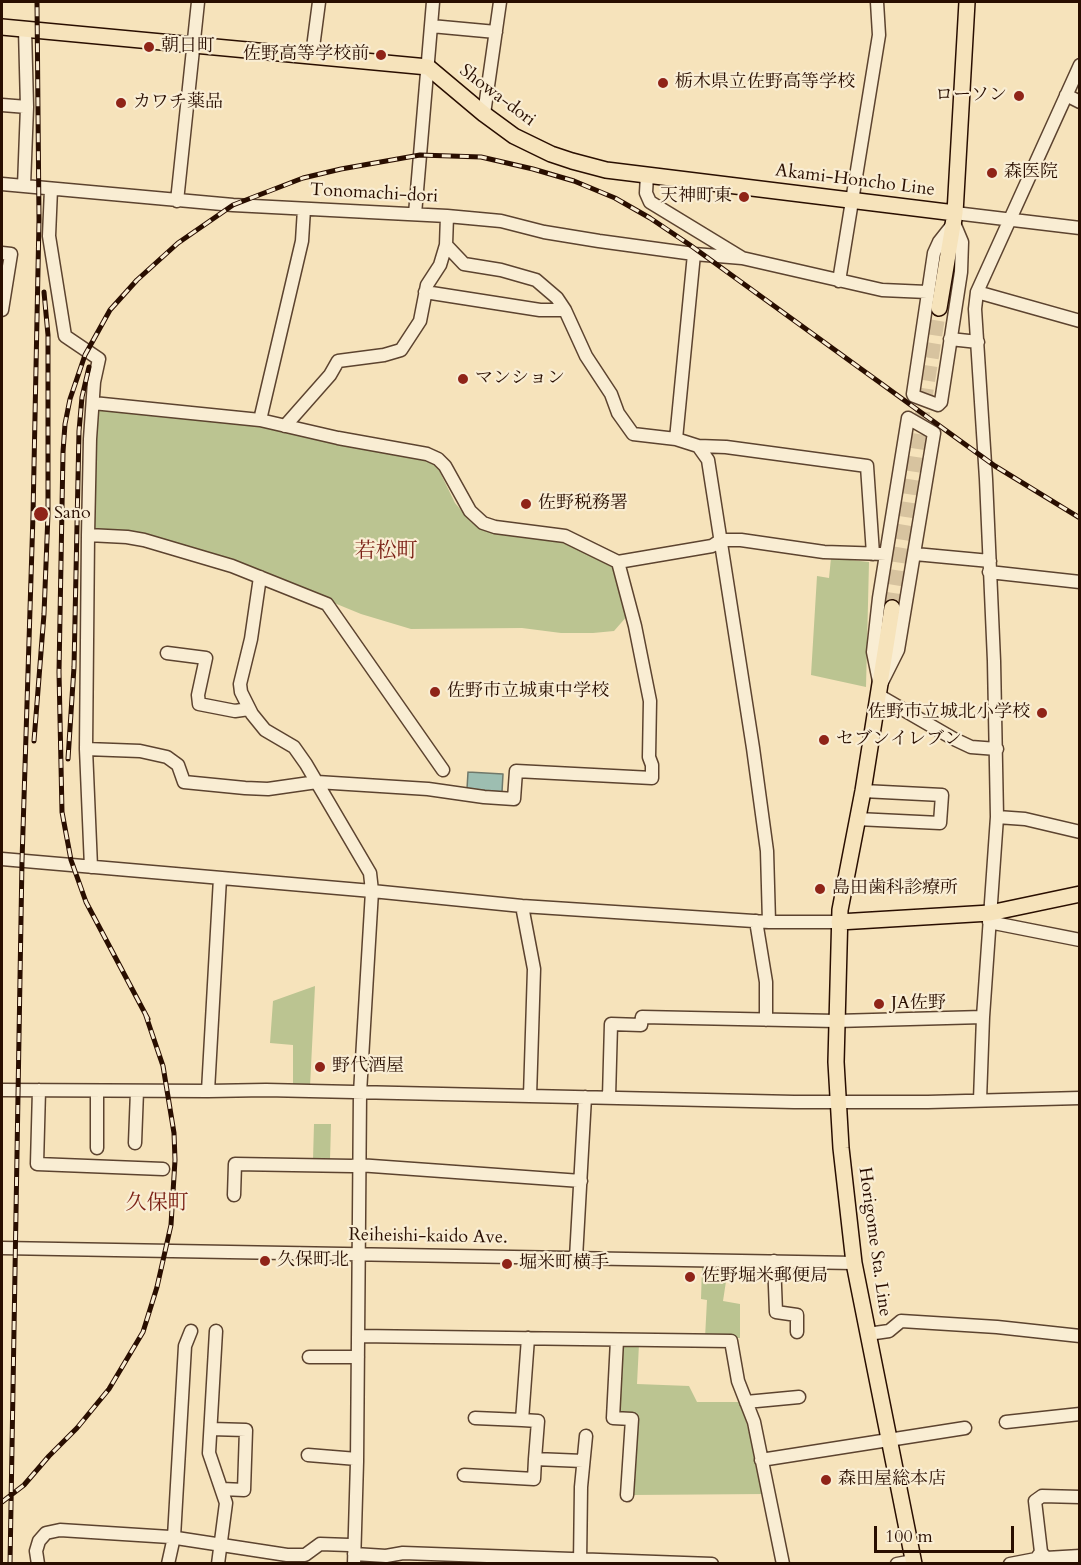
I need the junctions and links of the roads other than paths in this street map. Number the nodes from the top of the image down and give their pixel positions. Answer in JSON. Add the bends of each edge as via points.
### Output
{"nodes":[{"id":1,"x":198,"y":2,"type":"edge"},
{"id":2,"x":319,"y":2,"type":"edge"},
{"id":3,"x":433,"y":2,"type":"edge"},
{"id":4,"x":500,"y":2,"type":"edge"},
{"id":5,"x":877,"y":2,"type":"edge"},
{"id":6,"x":967,"y":2,"type":"edge"},
{"id":7,"x":431,"y":26,"type":"junction"},
{"id":8,"x":2,"y":27,"type":"edge"},
{"id":9,"x":25,"y":28,"type":"junction"},
{"id":10,"x":496,"y":32,"type":"junction"},
{"id":11,"x":193,"y":45,"type":"junction"},
{"id":12,"x":312,"y":56,"type":"junction"},
{"id":13,"x":1080,"y":65,"type":"edge"},
{"id":14,"x":428,"y":67,"type":"junction"},
{"id":15,"x":1066,"y":95,"type":"junction"},
{"id":16,"x":1080,"y":102,"type":"edge"},
{"id":17,"x":2,"y":105,"type":"edge"},
{"id":18,"x":27,"y":107,"type":"junction"},
{"id":19,"x":484,"y":114,"type":"junction"},
{"id":20,"x":647,"y":175,"type":"junction"},
{"id":21,"x":2,"y":184,"type":"edge"},
{"id":22,"x":24,"y":186,"type":"junction"},
{"id":23,"x":51,"y":189,"type":"junction"},
{"id":24,"x":853,"y":200,"type":"junction"},
{"id":25,"x":177,"y":201,"type":"junction"},
{"id":26,"x":304,"y":209,"type":"junction"},
{"id":27,"x":415,"y":214,"type":"junction"},
{"id":28,"x":447,"y":216,"type":"junction"},
{"id":29,"x":954,"y":218,"type":"junction"},
{"id":30,"x":1010,"y":220,"type":"junction"},
{"id":31,"x":1080,"y":228,"type":"edge"},
{"id":32,"x":446,"y":244,"type":"junction"},
{"id":33,"x":2,"y":253,"type":"edge"},
{"id":34,"x":694,"y":254,"type":"junction"},
{"id":35,"x":742,"y":258,"type":"junction"},
{"id":36,"x":839,"y":281,"type":"junction"},
{"id":37,"x":425,"y":292,"type":"junction"},
{"id":38,"x":927,"y":292,"type":"junction"},
{"id":39,"x":977,"y":292,"type":"junction"},
{"id":40,"x":939,"y":308,"type":"tunnel mouth"},
{"id":41,"x":2,"y":310,"type":"edge"},
{"id":42,"x":565,"y":310,"type":"junction"},
{"id":43,"x":1080,"y":321,"type":"edge"},
{"id":44,"x":950,"y":339,"type":"junction"},
{"id":45,"x":978,"y":342,"type":"junction"},
{"id":46,"x":93,"y":403,"type":"junction"},
{"id":47,"x":260,"y":420,"type":"junction"},
{"id":48,"x":285,"y":426,"type":"junction"},
{"id":49,"x":676,"y":439,"type":"junction"},
{"id":50,"x":698,"y":446,"type":"junction"},
{"id":51,"x":88,"y":535,"type":"junction"},
{"id":52,"x":721,"y":540,"type":"junction"},
{"id":53,"x":873,"y":554,"type":"junction"},
{"id":54,"x":886,"y":554,"type":"junction"},
{"id":55,"x":915,"y":554,"type":"junction"},
{"id":56,"x":618,"y":562,"type":"junction"},
{"id":57,"x":989,"y":566,"type":"junction"},
{"id":58,"x":260,"y":577,"type":"junction"},
{"id":59,"x":1080,"y":582,"type":"edge"},
{"id":60,"x":892,"y":608,"type":"tunnel mouth"},
{"id":61,"x":168,"y":653,"type":"dead end"},
{"id":62,"x":879,"y":690,"type":"junction"},
{"id":63,"x":249,"y":710,"type":"junction"},
{"id":64,"x":997,"y":748,"type":"junction"},
{"id":65,"x":86,"y":749,"type":"junction"},
{"id":66,"x":443,"y":770,"type":"dead end"},
{"id":67,"x":317,"y":782,"type":"junction"},
{"id":68,"x":863,"y":791,"type":"junction"},
{"id":69,"x":998,"y":817,"type":"junction"},
{"id":70,"x":858,"y":819,"type":"junction"},
{"id":71,"x":1080,"y":832,"type":"edge"},
{"id":72,"x":2,"y":859,"type":"edge"},
{"id":73,"x":91,"y":867,"type":"junction"},
{"id":74,"x":220,"y":878,"type":"junction"},
{"id":75,"x":372,"y":891,"type":"junction"},
{"id":76,"x":1080,"y":894,"type":"edge"},
{"id":77,"x":522,"y":906,"type":"junction"},
{"id":78,"x":989,"y":918,"type":"junction"},
{"id":79,"x":763,"y":921,"type":"junction"},
{"id":80,"x":839,"y":922,"type":"junction"},
{"id":81,"x":1080,"y":940,"type":"edge"},
{"id":82,"x":983,"y":1017,"type":"junction"},
{"id":83,"x":766,"y":1020,"type":"junction"},
{"id":84,"x":836,"y":1021,"type":"junction"},
{"id":85,"x":2,"y":1090,"type":"edge"},
{"id":86,"x":39,"y":1090,"type":"junction"},
{"id":87,"x":97,"y":1091,"type":"junction"},
{"id":88,"x":137,"y":1091,"type":"junction"},
{"id":89,"x":208,"y":1091,"type":"junction"},
{"id":90,"x":360,"y":1093,"type":"junction"},
{"id":91,"x":530,"y":1096,"type":"junction"},
{"id":92,"x":585,"y":1097,"type":"junction"},
{"id":93,"x":609,"y":1097,"type":"junction"},
{"id":94,"x":1080,"y":1098,"type":"edge"},
{"id":95,"x":980,"y":1100,"type":"junction"},
{"id":96,"x":837,"y":1101,"type":"junction"},
{"id":97,"x":135,"y":1143,"type":"dead end"},
{"id":98,"x":97,"y":1148,"type":"dead end"},
{"id":99,"x":358,"y":1165,"type":"junction"},
{"id":100,"x":163,"y":1169,"type":"dead end"},
{"id":101,"x":581,"y":1182,"type":"junction"},
{"id":102,"x":234,"y":1195,"type":"dead end"},
{"id":103,"x":2,"y":1248,"type":"edge"},
{"id":104,"x":357,"y":1254,"type":"junction"},
{"id":105,"x":576,"y":1258,"type":"junction"},
{"id":106,"x":774,"y":1261,"type":"junction"},
{"id":107,"x":855,"y":1263,"type":"junction"},
{"id":108,"x":191,"y":1331,"type":"dead end"},
{"id":109,"x":216,"y":1332,"type":"dead end"},
{"id":110,"x":797,"y":1332,"type":"dead end"},
{"id":111,"x":868,"y":1334,"type":"junction"},
{"id":112,"x":358,"y":1336,"type":"junction"},
{"id":113,"x":1080,"y":1336,"type":"edge"},
{"id":114,"x":528,"y":1338,"type":"junction"},
{"id":115,"x":617,"y":1340,"type":"junction"},
{"id":116,"x":309,"y":1357,"type":"dead end"},
{"id":117,"x":358,"y":1357,"type":"junction"},
{"id":118,"x":799,"y":1397,"type":"dead end"},
{"id":119,"x":746,"y":1402,"type":"junction"},
{"id":120,"x":1080,"y":1414,"type":"edge"},
{"id":121,"x":475,"y":1418,"type":"dead end"},
{"id":122,"x":522,"y":1420,"type":"junction"},
{"id":123,"x":1006,"y":1422,"type":"dead end"},
{"id":124,"x":965,"y":1428,"type":"dead end"},
{"id":125,"x":210,"y":1429,"type":"junction"},
{"id":126,"x":586,"y":1436,"type":"dead end"},
{"id":127,"x":889,"y":1441,"type":"junction"},
{"id":128,"x":308,"y":1455,"type":"dead end"},
{"id":129,"x":357,"y":1459,"type":"junction"},
{"id":130,"x":536,"y":1459,"type":"junction"},
{"id":131,"x":761,"y":1460,"type":"junction"},
{"id":132,"x":583,"y":1461,"type":"junction"},
{"id":133,"x":464,"y":1475,"type":"dead end"},
{"id":134,"x":222,"y":1489,"type":"junction"},
{"id":135,"x":627,"y":1495,"type":"dead end"},
{"id":136,"x":1080,"y":1497,"type":"edge"},
{"id":137,"x":174,"y":1537,"type":"junction"},
{"id":138,"x":220,"y":1546,"type":"junction"},
{"id":139,"x":354,"y":1555,"type":"edge"},
{"id":140,"x":1080,"y":1556,"type":"edge"},
{"id":141,"x":1045,"y":1558,"type":"edge"},
{"id":142,"x":480,"y":1560,"type":"edge"},
{"id":143,"x":580,"y":1561,"type":"edge"},
{"id":144,"x":913,"y":1562,"type":"edge"},
{"id":145,"x":38,"y":1563,"type":"edge"},
{"id":146,"x":168,"y":1563,"type":"edge"},
{"id":147,"x":218,"y":1563,"type":"edge"},
{"id":148,"x":712,"y":1563,"type":"edge"},
{"id":149,"x":783,"y":1563,"type":"edge"},
{"id":150,"x":897,"y":1563,"type":"edge"},
{"id":151,"x":1010,"y":1563,"type":"edge"}],
"edges":[{"from":1,"to":11,"type":"street"},
{"from":2,"to":12,"type":"street"},
{"from":3,"to":7,"type":"street"},
{"from":4,"to":10,"type":"street"},
{"from":5,"to":24,"type":"street","via":[[879,35]]},
{"from":6,"to":29,"type":"main road","name":"Akami-Honcho Line"},
{"from":7,"to":10,"type":"street"},
{"from":7,"to":14,"type":"street"},
{"from":8,"to":9,"type":"main road"},
{"from":9,"to":11,"type":"main road"},
{"from":9,"to":18,"type":"street"},
{"from":10,"to":19,"type":"street"},
{"from":11,"to":12,"type":"main road"},
{"from":11,"to":25,"type":"street"},
{"from":12,"to":14,"type":"main road"},
{"from":13,"to":15,"type":"street"},
{"from":14,"to":19,"type":"main road","name":"Showa-dori"},
{"from":14,"to":27,"type":"street"},
{"from":15,"to":16,"type":"street"},
{"from":15,"to":30,"type":"street"},
{"from":17,"to":18,"type":"street"},
{"from":18,"to":22,"type":"street"},
{"from":19,"to":20,"type":"main road","name":"Showa-dori","via":[[514,136],[551,154],[606,170]]},
{"from":20,"to":24,"type":"main road","name":"Akami-Honcho Line"},
{"from":20,"to":35,"type":"street","via":[[650,202]]},
{"from":21,"to":22,"type":"street","name":"Tonomachi-dori"},
{"from":22,"to":23,"type":"street","name":"Tonomachi-dori"},
{"from":23,"to":25,"type":"street","name":"Tonomachi-dori"},
{"from":23,"to":46,"type":"street","via":[[49,236],[65,336],[99,360]]},
{"from":24,"to":29,"type":"main road","name":"Akami-Honcho Line"},
{"from":24,"to":36,"type":"street"},
{"from":25,"to":26,"type":"street","name":"Tonomachi-dori"},
{"from":26,"to":27,"type":"street","name":"Tonomachi-dori"},
{"from":26,"to":47,"type":"street","via":[[302,241]]},
{"from":27,"to":28,"type":"street","name":"Tonomachi-dori"},
{"from":28,"to":32,"type":"street"},
{"from":28,"to":34,"type":"street","name":"Tonomachi-dori","via":[[501,221],[577,238]]},
{"from":29,"to":30,"type":"street"},
{"from":29,"to":38,"type":"street","via":[[934,253]]},
{"from":29,"to":40,"type":"main road"},
{"from":29,"to":44,"type":"street","via":[[962,242]]},
{"from":30,"to":31,"type":"street"},
{"from":30,"to":39,"type":"street"},
{"from":32,"to":37,"type":"street"},
{"from":32,"to":42,"type":"street","via":[[464,264],[536,280]]},
{"from":33,"to":41,"type":"street","via":[[11,254]]},
{"from":34,"to":35,"type":"street","name":"Tonomachi-dori"},
{"from":34,"to":49,"type":"street"},
{"from":35,"to":36,"type":"street"},
{"from":36,"to":38,"type":"street","via":[[882,290]]},
{"from":37,"to":42,"type":"street","via":[[540,310]]},
{"from":37,"to":48,"type":"street","via":[[420,321],[401,350],[338,361]]},
{"from":38,"to":44,"type":"street","via":[[914,396],[938,405],[941,402]]},
{"from":39,"to":43,"type":"street"},
{"from":39,"to":45,"type":"street"},
{"from":42,"to":49,"type":"street","via":[[586,357],[633,434]]},
{"from":44,"to":45,"type":"street"},
{"from":45,"to":57,"type":"street"},
{"from":46,"to":47,"type":"street"},
{"from":46,"to":51,"type":"street"},
{"from":47,"to":48,"type":"street"},
{"from":48,"to":56,"type":"street","via":[[427,454],[445,466],[470,511],[483,523],[566,536]]},
{"from":49,"to":50,"type":"street"},
{"from":50,"to":52,"type":"street","via":[[708,460]]},
{"from":50,"to":53,"type":"street","via":[[867,466]]},
{"from":51,"to":58,"type":"street","via":[[144,540]]},
{"from":51,"to":65,"type":"street"},
{"from":52,"to":53,"type":"street"},
{"from":52,"to":56,"type":"street","via":[[712,546]]},
{"from":52,"to":79,"type":"street","via":[[767,851]]},
{"from":53,"to":54,"type":"street"},
{"from":54,"to":55,"type":"street","via":[[908,418],[934,433]]},
{"from":54,"to":62,"type":"street","via":[[873,652]]},
{"from":55,"to":57,"type":"street"},
{"from":55,"to":62,"type":"street","via":[[898,650]]},
{"from":56,"to":67,"type":"street","via":[[650,701],[652,778],[516,771],[514,799]]},
{"from":57,"to":59,"type":"street"},
{"from":57,"to":64,"type":"street"},
{"from":58,"to":63,"type":"street","via":[[240,684]]},
{"from":58,"to":66,"type":"street","via":[[327,604]]},
{"from":60,"to":62,"type":"main road","name":"Horigome Sta. Line"},
{"from":61,"to":63,"type":"street","via":[[206,658],[199,704]]},
{"from":62,"to":64,"type":"street","via":[[954,739],[971,747]]},
{"from":62,"to":68,"type":"main road","name":"Horigome Sta. Line"},
{"from":63,"to":67,"type":"street","via":[[265,730],[294,747]]},
{"from":64,"to":69,"type":"street"},
{"from":65,"to":67,"type":"street","via":[[140,751],[167,757],[178,765],[184,782],[268,789]]},
{"from":65,"to":73,"type":"street"},
{"from":67,"to":75,"type":"street","via":[[370,873]]},
{"from":68,"to":70,"type":"main road","name":"Horigome Sta. Line"},
{"from":68,"to":70,"type":"street","via":[[942,795],[940,823]]},
{"from":69,"to":71,"type":"street"},
{"from":69,"to":78,"type":"street"},
{"from":70,"to":80,"type":"main road","name":"Horigome Sta. Line"},
{"from":72,"to":73,"type":"street"},
{"from":73,"to":74,"type":"street"},
{"from":74,"to":75,"type":"street"},
{"from":74,"to":89,"type":"street"},
{"from":75,"to":77,"type":"street"},
{"from":75,"to":90,"type":"street"},
{"from":76,"to":78,"type":"main road"},
{"from":77,"to":79,"type":"street"},
{"from":77,"to":91,"type":"street","via":[[534,969]]},
{"from":78,"to":80,"type":"main road"},
{"from":78,"to":81,"type":"street"},
{"from":78,"to":82,"type":"street"},
{"from":79,"to":80,"type":"street"},
{"from":79,"to":83,"type":"street"},
{"from":80,"to":84,"type":"main road","name":"Horigome Sta. Line"},
{"from":82,"to":84,"type":"street"},
{"from":82,"to":95,"type":"street"},
{"from":83,"to":84,"type":"street"},
{"from":83,"to":93,"type":"street","via":[[642,1017],[641,1025],[611,1024]]},
{"from":84,"to":96,"type":"main road","name":"Horigome Sta. Line"},
{"from":85,"to":86,"type":"street"},
{"from":86,"to":87,"type":"street"},
{"from":86,"to":100,"type":"street","via":[[37,1164]]},
{"from":87,"to":88,"type":"street"},
{"from":87,"to":98,"type":"street"},
{"from":88,"to":89,"type":"street"},
{"from":88,"to":97,"type":"street"},
{"from":89,"to":90,"type":"street"},
{"from":90,"to":91,"type":"street"},
{"from":90,"to":99,"type":"street"},
{"from":91,"to":92,"type":"street"},
{"from":92,"to":93,"type":"street"},
{"from":92,"to":101,"type":"street"},
{"from":93,"to":96,"type":"street"},
{"from":94,"to":95,"type":"street"},
{"from":95,"to":96,"type":"street"},
{"from":96,"to":107,"type":"main road","name":"Horigome Sta. Line"},
{"from":99,"to":101,"type":"street"},
{"from":99,"to":102,"type":"street","via":[[235,1164]]},
{"from":99,"to":104,"type":"street"},
{"from":101,"to":105,"type":"street"},
{"from":103,"to":104,"type":"street","name":"Reiheishi-kaido Ave."},
{"from":104,"to":105,"type":"street","name":"Reiheishi-kaido Ave."},
{"from":104,"to":112,"type":"street"},
{"from":105,"to":106,"type":"street","name":"Reiheishi-kaido Ave."},
{"from":106,"to":107,"type":"street","name":"Reiheishi-kaido Ave."},
{"from":106,"to":110,"type":"street","via":[[776,1312],[796,1315]]},
{"from":107,"to":111,"type":"main road","name":"Horigome Sta. Line"},
{"from":108,"to":137,"type":"street","via":[[185,1346]]},
{"from":109,"to":125,"type":"street"},
{"from":111,"to":113,"type":"street","via":[[889,1331],[901,1321]]},
{"from":111,"to":127,"type":"main road","name":"Horigome Sta. Line"},
{"from":112,"to":114,"type":"street"},
{"from":112,"to":117,"type":"street"},
{"from":114,"to":115,"type":"street"},
{"from":114,"to":122,"type":"street"},
{"from":115,"to":119,"type":"street","via":[[730,1341]]},
{"from":115,"to":135,"type":"street","via":[[614,1418],[632,1419]]},
{"from":116,"to":117,"type":"street"},
{"from":117,"to":129,"type":"street"},
{"from":118,"to":119,"type":"street"},
{"from":119,"to":131,"type":"street"},
{"from":120,"to":123,"type":"street"},
{"from":121,"to":122,"type":"street"},
{"from":122,"to":130,"type":"street","via":[[538,1421]]},
{"from":124,"to":127,"type":"street"},
{"from":125,"to":134,"type":"street","via":[[209,1454]]},
{"from":125,"to":134,"type":"street","via":[[246,1431],[244,1490]]},
{"from":126,"to":132,"type":"street"},
{"from":127,"to":131,"type":"street"},
{"from":127,"to":144,"type":"main road","name":"Horigome Sta. Line"},
{"from":128,"to":129,"type":"street"},
{"from":129,"to":139,"type":"street"},
{"from":130,"to":132,"type":"street"},
{"from":130,"to":133,"type":"street","via":[[534,1479]]},
{"from":131,"to":149,"type":"street"},
{"from":132,"to":143,"type":"street"},
{"from":134,"to":138,"type":"street","via":[[226,1503]]},
{"from":136,"to":141,"type":"street","via":[[1042,1496],[1035,1501]]},
{"from":137,"to":138,"type":"street"},
{"from":137,"to":145,"type":"street","via":[[60,1530],[46,1533],[39,1541]]},
{"from":137,"to":146,"type":"street"},
{"from":138,"to":139,"type":"street","via":[[305,1555],[320,1544],[349,1545]]},
{"from":138,"to":147,"type":"street"},
{"from":139,"to":142,"type":"street","via":[[403,1553]]},
{"from":140,"to":141,"type":"street"},
{"from":141,"to":151,"type":"street"},
{"from":142,"to":143,"type":"street"},
{"from":143,"to":148,"type":"street"},
{"from":144,"to":150,"type":"street"}]}
